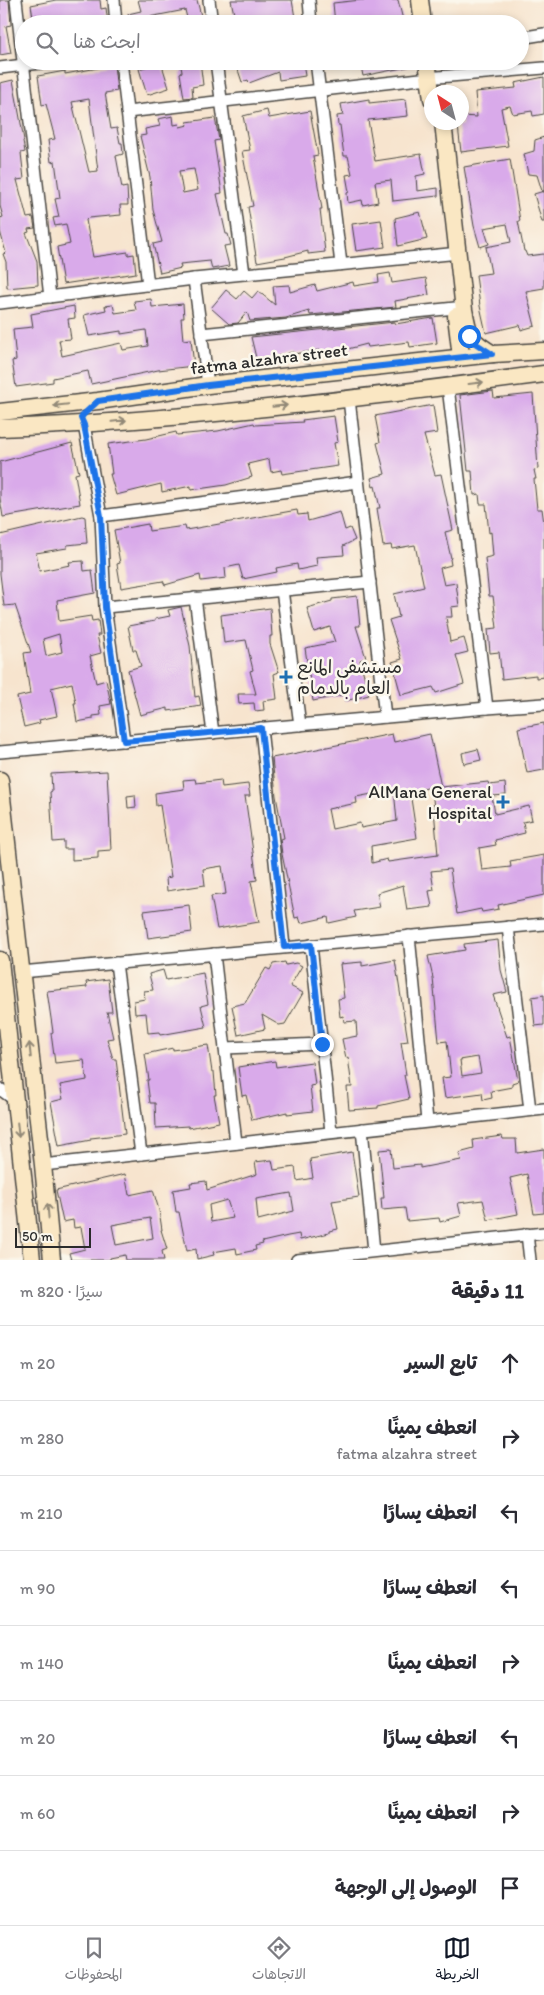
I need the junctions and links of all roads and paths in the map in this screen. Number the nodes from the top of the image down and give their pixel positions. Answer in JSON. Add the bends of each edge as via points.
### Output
{"nodes":[{"id":1,"x":16,"y":0,"type":"edge"},
{"id":2,"x":114,"y":0,"type":"edge"},
{"id":3,"x":209,"y":0,"type":"edge"},
{"id":4,"x":308,"y":0,"type":"edge"},
{"id":5,"x":420,"y":0,"type":"edge"},
{"id":6,"x":430,"y":0,"type":"edge"},
{"id":7,"x":18,"y":15,"type":"edge"},
{"id":8,"x":115,"y":15,"type":"edge"},
{"id":9,"x":211,"y":15,"type":"edge"},
{"id":10,"x":310,"y":15,"type":"edge"},
{"id":11,"x":422,"y":15,"type":"edge"},
{"id":12,"x":431,"y":15,"type":"edge"},
{"id":13,"x":544,"y":34,"type":"edge"},
{"id":14,"x":529,"y":36,"type":"edge"},
{"id":15,"x":15,"y":66,"type":"edge"},
{"id":16,"x":0,"y":68,"type":"edge"},
{"id":17,"x":544,"y":68,"type":"edge"},
{"id":18,"x":529,"y":69,"type":"edge"},
{"id":19,"x":25,"y":70,"type":"edge"},
{"id":20,"x":122,"y":70,"type":"edge"},
{"id":21,"x":217,"y":70,"type":"edge"},
{"id":22,"x":317,"y":70,"type":"edge"},
{"id":23,"x":522,"y":70,"type":"edge"},
{"id":24,"x":436,"y":78,"type":"edge"},
{"id":25,"x":320,"y":91,"type":"junction"},
{"id":26,"x":221,"y":101,"type":"junction"},
{"id":27,"x":127,"y":112,"type":"junction"},
{"id":28,"x":435,"y":130,"type":"edge"},
{"id":29,"x":444,"y":130,"type":"edge"},
{"id":30,"x":449,"y":254,"type":"junction"},
{"id":31,"x":341,"y":264,"type":"junction"},
{"id":32,"x":244,"y":274,"type":"junction"},
{"id":33,"x":194,"y":279,"type":"junction"},
{"id":34,"x":148,"y":285,"type":"junction"},
{"id":35,"x":50,"y":296,"type":"junction"},
{"id":36,"x":0,"y":303,"type":"edge"},
{"id":37,"x":455,"y":308,"type":"junction"},
{"id":38,"x":201,"y":334,"type":"junction"},
{"id":39,"x":544,"y":351,"type":"edge"},
{"id":40,"x":492,"y":354,"type":"junction"},
{"id":41,"x":461,"y":357,"type":"junction"},
{"id":42,"x":544,"y":374,"type":"edge"},
{"id":43,"x":208,"y":385,"type":"junction"},
{"id":44,"x":448,"y":387,"type":"junction"},
{"id":45,"x":349,"y":399,"type":"junction"},
{"id":46,"x":98,"y":401,"type":"junction"},
{"id":47,"x":0,"y":412,"type":"edge"},
{"id":48,"x":84,"y":425,"type":"junction"},
{"id":49,"x":0,"y":428,"type":"edge"},
{"id":50,"x":358,"y":482,"type":"junction"},
{"id":51,"x":101,"y":516,"type":"junction"},
{"id":52,"x":370,"y":582,"type":"junction"},
{"id":53,"x":282,"y":590,"type":"junction"},
{"id":54,"x":195,"y":598,"type":"junction"},
{"id":55,"x":105,"y":607,"type":"junction"},
{"id":56,"x":544,"y":704,"type":"edge"},
{"id":57,"x":487,"y":708,"type":"junction"},
{"id":58,"x":386,"y":717,"type":"junction"},
{"id":59,"x":300,"y":725,"type":"junction"},
{"id":60,"x":261,"y":728,"type":"junction"},
{"id":61,"x":213,"y":733,"type":"junction"},
{"id":62,"x":124,"y":741,"type":"junction"},
{"id":63,"x":0,"y":752,"type":"edge"},
{"id":64,"x":0,"y":780,"type":"edge"},
{"id":65,"x":544,"y":924,"type":"edge"},
{"id":66,"x":508,"y":927,"type":"junction"},
{"id":67,"x":409,"y":936,"type":"junction"},
{"id":68,"x":311,"y":945,"type":"junction"},
{"id":69,"x":284,"y":947,"type":"junction"},
{"id":70,"x":214,"y":954,"type":"junction"},
{"id":71,"x":0,"y":960,"type":"edge"},
{"id":72,"x":116,"y":963,"type":"junction"},
{"id":73,"x":22,"y":972,"type":"junction"},
{"id":74,"x":4,"y":1042,"type":"edge"},
{"id":75,"x":322,"y":1044,"type":"junction"},
{"id":76,"x":225,"y":1048,"type":"junction"},
{"id":77,"x":0,"y":1089,"type":"edge"},
{"id":78,"x":15,"y":1100,"type":"junction"},
{"id":79,"x":544,"y":1109,"type":"edge"},
{"id":80,"x":530,"y":1110,"type":"junction"},
{"id":81,"x":428,"y":1122,"type":"junction"},
{"id":82,"x":362,"y":1129,"type":"junction"},
{"id":83,"x":331,"y":1132,"type":"junction"},
{"id":84,"x":236,"y":1143,"type":"junction"},
{"id":85,"x":141,"y":1154,"type":"junction"},
{"id":86,"x":43,"y":1165,"type":"junction"},
{"id":87,"x":544,"y":1233,"type":"edge"},
{"id":88,"x":528,"y":1234,"type":"junction"},
{"id":89,"x":374,"y":1252,"type":"junction"},
{"id":90,"x":357,"y":1257,"type":"edge"},
{"id":91,"x":32,"y":1260,"type":"edge"},
{"id":92,"x":52,"y":1260,"type":"edge"},
{"id":93,"x":297,"y":1260,"type":"edge"},
{"id":94,"x":530,"y":1260,"type":"edge"}],
"edges":[{"from":1,"to":7,"type":"street"},
{"from":2,"to":8,"type":"street"},
{"from":3,"to":9,"type":"street"},
{"from":4,"to":10,"type":"street"},
{"from":5,"to":11,"type":"street"},
{"from":6,"to":12,"type":"street"},
{"from":13,"to":14,"type":"street"},
{"from":15,"to":16,"type":"street"},
{"from":17,"to":18,"type":"street"},
{"from":19,"to":35,"type":"street"},
{"from":20,"to":27,"type":"street"},
{"from":21,"to":26,"type":"street"},
{"from":22,"to":25,"type":"street"},
{"from":23,"to":24,"type":"street"},
{"from":24,"to":25,"type":"street"},
{"from":25,"to":26,"type":"street"},
{"from":25,"to":31,"type":"street"},
{"from":26,"to":27,"type":"street"},
{"from":26,"to":32,"type":"street"},
{"from":27,"to":34,"type":"street"},
{"from":28,"to":30,"type":"street"},
{"from":29,"to":40,"type":"street","via":[[469,336]]},
{"from":30,"to":31,"type":"street"},
{"from":30,"to":37,"type":"street"},
{"from":31,"to":32,"type":"street"},
{"from":32,"to":33,"type":"street"},
{"from":33,"to":34,"type":"street"},
{"from":33,"to":38,"type":"street"},
{"from":34,"to":35,"type":"street"},
{"from":35,"to":36,"type":"street"},
{"from":37,"to":38,"type":"street"},
{"from":37,"to":41,"type":"street"},
{"from":38,"to":43,"type":"street"},
{"from":39,"to":40,"type":"street","name":"fatma alzahra street"},
{"from":40,"to":41,"type":"street","name":"fatma alzahra street"},
{"from":41,"to":43,"type":"street","name":"fatma alzahra street"},
{"from":44,"to":42,"type":"street","one_way":true},
{"from":43,"to":46,"type":"street","name":"fatma alzahra street"},
{"from":44,"to":45,"type":"street"},
{"from":44,"to":57,"type":"street"},
{"from":48,"to":45,"type":"street","one_way":true},
{"from":45,"to":50,"type":"street"},
{"from":46,"to":47,"type":"street","name":"fatma alzahra street","one_way":true},
{"from":46,"to":48,"type":"street","via":[[81,418]]},
{"from":48,"to":49,"type":"street"},
{"from":48,"to":51,"type":"street"},
{"from":50,"to":51,"type":"street"},
{"from":50,"to":52,"type":"street"},
{"from":51,"to":55,"type":"street"},
{"from":52,"to":53,"type":"street"},
{"from":52,"to":58,"type":"street"},
{"from":53,"to":54,"type":"street"},
{"from":53,"to":59,"type":"street"},
{"from":54,"to":55,"type":"street"},
{"from":54,"to":61,"type":"street"},
{"from":55,"to":62,"type":"street"},
{"from":56,"to":57,"type":"street"},
{"from":57,"to":58,"type":"street"},
{"from":58,"to":59,"type":"street"},
{"from":59,"to":60,"type":"street"},
{"from":60,"to":61,"type":"street"},
{"from":60,"to":69,"type":"street"},
{"from":61,"to":62,"type":"street"},
{"from":62,"to":63,"type":"street"},
{"from":64,"to":73,"type":"street"},
{"from":65,"to":66,"type":"street"},
{"from":66,"to":67,"type":"street"},
{"from":66,"to":80,"type":"street"},
{"from":67,"to":68,"type":"street"},
{"from":67,"to":81,"type":"street"},
{"from":68,"to":69,"type":"street"},
{"from":68,"to":75,"type":"street"},
{"from":69,"to":70,"type":"street"},
{"from":70,"to":72,"type":"street"},
{"from":70,"to":76,"type":"street"},
{"from":71,"to":74,"type":"street"},
{"from":72,"to":73,"type":"street"},
{"from":72,"to":85,"type":"street"},
{"from":86,"to":73,"type":"street","one_way":true},
{"from":74,"to":78,"type":"street"},
{"from":75,"to":76,"type":"street"},
{"from":75,"to":83,"type":"street"},
{"from":76,"to":84,"type":"street"},
{"from":77,"to":78,"type":"street"},
{"from":78,"to":91,"type":"street","one_way":true},
{"from":79,"to":80,"type":"street"},
{"from":80,"to":81,"type":"street"},
{"from":81,"to":82,"type":"street"},
{"from":82,"to":83,"type":"street"},
{"from":82,"to":89,"type":"street"},
{"from":83,"to":84,"type":"street"},
{"from":84,"to":85,"type":"street"},
{"from":85,"to":86,"type":"street"},
{"from":92,"to":86,"type":"street","one_way":true},
{"from":87,"to":88,"type":"street"},
{"from":88,"to":89,"type":"street"},
{"from":88,"to":94,"type":"street"},
{"from":89,"to":90,"type":"street"},
{"from":90,"to":93,"type":"street"}]}
